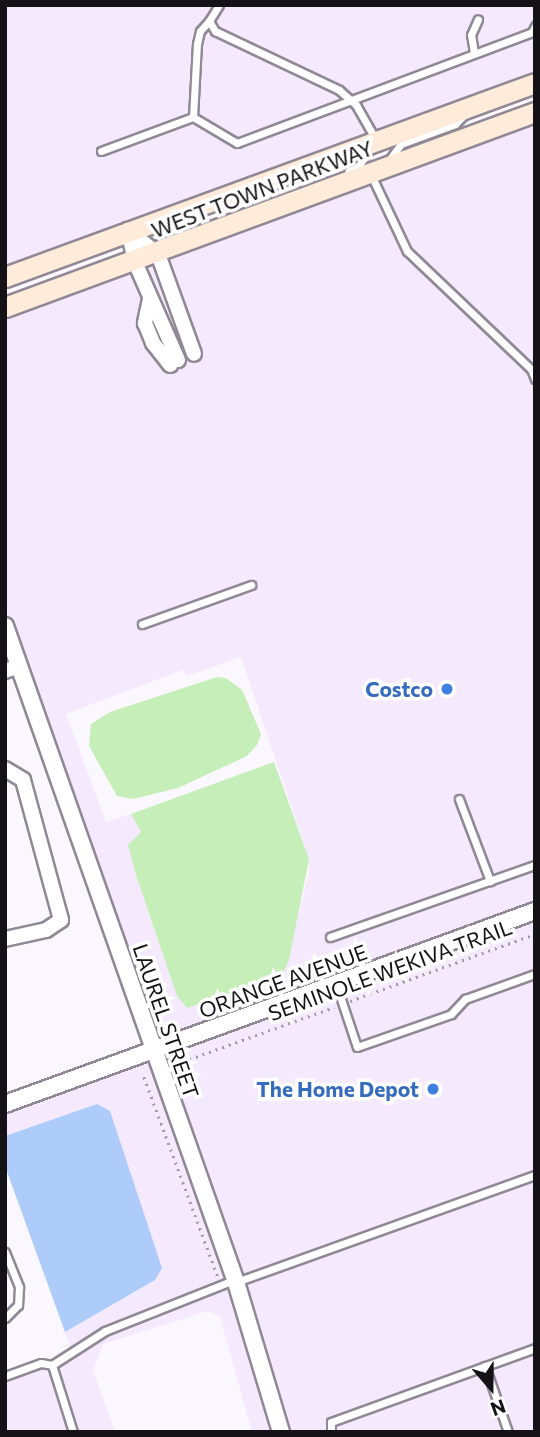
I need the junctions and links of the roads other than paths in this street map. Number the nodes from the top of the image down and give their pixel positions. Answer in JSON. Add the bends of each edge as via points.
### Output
{"nodes":[{"id":1,"x":219,"y":5,"type":"edge"},
{"id":2,"x":478,"y":19,"type":"dead end"},
{"id":3,"x":209,"y":21,"type":"junction"},
{"id":4,"x":535,"y":26,"type":"edge"},
{"id":5,"x":474,"y":53,"type":"junction"},
{"id":6,"x":535,"y":83,"type":"edge"},
{"id":7,"x":350,"y":99,"type":"junction"},
{"id":8,"x":473,"y":105,"type":"junction"},
{"id":9,"x":535,"y":112,"type":"edge"},
{"id":10,"x":193,"y":117,"type":"junction"},
{"id":11,"x":376,"y":140,"type":"junction"},
{"id":12,"x":101,"y":151,"type":"dead end"},
{"id":13,"x":378,"y":169,"type":"junction"},
{"id":14,"x":278,"y":207,"type":"junction"},
{"id":15,"x":128,"y":230,"type":"junction"},
{"id":16,"x":158,"y":254,"type":"junction"},
{"id":17,"x":135,"y":262,"type":"junction"},
{"id":18,"x":5,"y":277,"type":"edge"},
{"id":19,"x":5,"y":307,"type":"edge"},
{"id":20,"x":194,"y":354,"type":"dead end"},
{"id":21,"x":174,"y":362,"type":"dead end"},
{"id":22,"x":535,"y":379,"type":"edge"},
{"id":23,"x":251,"y":585,"type":"dead end"},
{"id":24,"x":142,"y":624,"type":"dead end"},
{"id":25,"x":5,"y":626,"type":"edge"},
{"id":26,"x":12,"y":668,"type":"edge"},
{"id":27,"x":5,"y":769,"type":"edge"},
{"id":28,"x":459,"y":799,"type":"dead end"},
{"id":29,"x":535,"y":865,"type":"edge"},
{"id":30,"x":490,"y":881,"type":"junction"},
{"id":31,"x":535,"y":911,"type":"edge"},
{"id":32,"x":330,"y":937,"type":"dead end"},
{"id":33,"x":5,"y":939,"type":"edge"},
{"id":34,"x":535,"y":974,"type":"edge"},
{"id":35,"x":336,"y":984,"type":"junction"},
{"id":36,"x":154,"y":1051,"type":"junction"},
{"id":37,"x":5,"y":1104,"type":"edge"},
{"id":38,"x":535,"y":1175,"type":"edge"},
{"id":39,"x":5,"y":1252,"type":"edge"},
{"id":40,"x":235,"y":1281,"type":"junction"},
{"id":41,"x":5,"y":1318,"type":"edge"},
{"id":42,"x":535,"y":1348,"type":"edge"},
{"id":43,"x":52,"y":1365,"type":"junction"},
{"id":44,"x":485,"y":1366,"type":"junction"},
{"id":45,"x":5,"y":1376,"type":"edge"},
{"id":46,"x":73,"y":1432,"type":"edge"},
{"id":47,"x":281,"y":1432,"type":"edge"},
{"id":48,"x":331,"y":1432,"type":"edge"},
{"id":49,"x":508,"y":1432,"type":"edge"}],
"edges":[{"from":1,"to":3,"type":"lane"},
{"from":2,"to":5,"type":"lane","via":[[471,35]]},
{"from":3,"to":7,"type":"lane","via":[[215,31]]},
{"from":3,"to":10,"type":"lane","via":[[197,44]]},
{"from":4,"to":5,"type":"lane","via":[[532,32]]},
{"from":5,"to":7,"type":"lane"},
{"from":6,"to":8,"type":"main road","name":"WEST TOWN PARKWAY"},
{"from":7,"to":10,"type":"lane","via":[[237,142]]},
{"from":7,"to":11,"type":"lane"},
{"from":8,"to":11,"type":"main road","name":"WEST TOWN PARKWAY"},
{"from":8,"to":13,"type":"lane","via":[[455,124],[401,144]]},
{"from":9,"to":13,"type":"main road","name":"WEST TOWN PARKWAY"},
{"from":10,"to":12,"type":"lane"},
{"from":11,"to":14,"type":"lane","via":[[357,168],[291,192]]},
{"from":11,"to":15,"type":"main road","name":"WEST TOWN PARKWAY"},
{"from":13,"to":14,"type":"main road","name":"WEST TOWN PARKWAY"},
{"from":13,"to":22,"type":"lane","via":[[407,251],[531,369]]},
{"from":14,"to":16,"type":"main road","name":"WEST TOWN PARKWAY"},
{"from":15,"to":16,"type":"street"},
{"from":15,"to":17,"type":"street"},
{"from":15,"to":18,"type":"main road","name":"WEST TOWN PARKWAY"},
{"from":16,"to":17,"type":"main road","name":"WEST TOWN PARKWAY"},
{"from":16,"to":20,"type":"street"},
{"from":17,"to":19,"type":"main road","name":"WEST TOWN PARKWAY"},
{"from":17,"to":21,"type":"street"},
{"from":23,"to":24,"type":"lane"},
{"from":25,"to":26,"type":"street","name":"LAUREL STREET"},
{"from":26,"to":36,"type":"street","name":"LAUREL STREET"},
{"from":27,"to":33,"type":"street","via":[[23,780],[61,920],[46,930]]},
{"from":28,"to":30,"type":"lane"},
{"from":29,"to":30,"type":"lane"},
{"from":30,"to":32,"type":"lane"},
{"from":31,"to":35,"type":"street","name":"ORANGE AVENUE"},
{"from":34,"to":35,"type":"lane","via":[[465,999],[451,1014],[357,1048]]},
{"from":35,"to":36,"type":"street","name":"ORANGE AVENUE"},
{"from":36,"to":37,"type":"street","name":"ORANGE AVENUE"},
{"from":36,"to":40,"type":"street","name":"LAUREL STREET"},
{"from":38,"to":40,"type":"lane"},
{"from":39,"to":41,"type":"lane","via":[[19,1287],[18,1305]]},
{"from":40,"to":43,"type":"lane","via":[[105,1331]]},
{"from":40,"to":47,"type":"street","name":"LAUREL STREET"},
{"from":42,"to":44,"type":"lane"},
{"from":43,"to":45,"type":"lane","via":[[41,1363]]},
{"from":43,"to":46,"type":"lane"},
{"from":44,"to":48,"type":"lane","via":[[331,1422]]},
{"from":44,"to":49,"type":"lane"}]}
